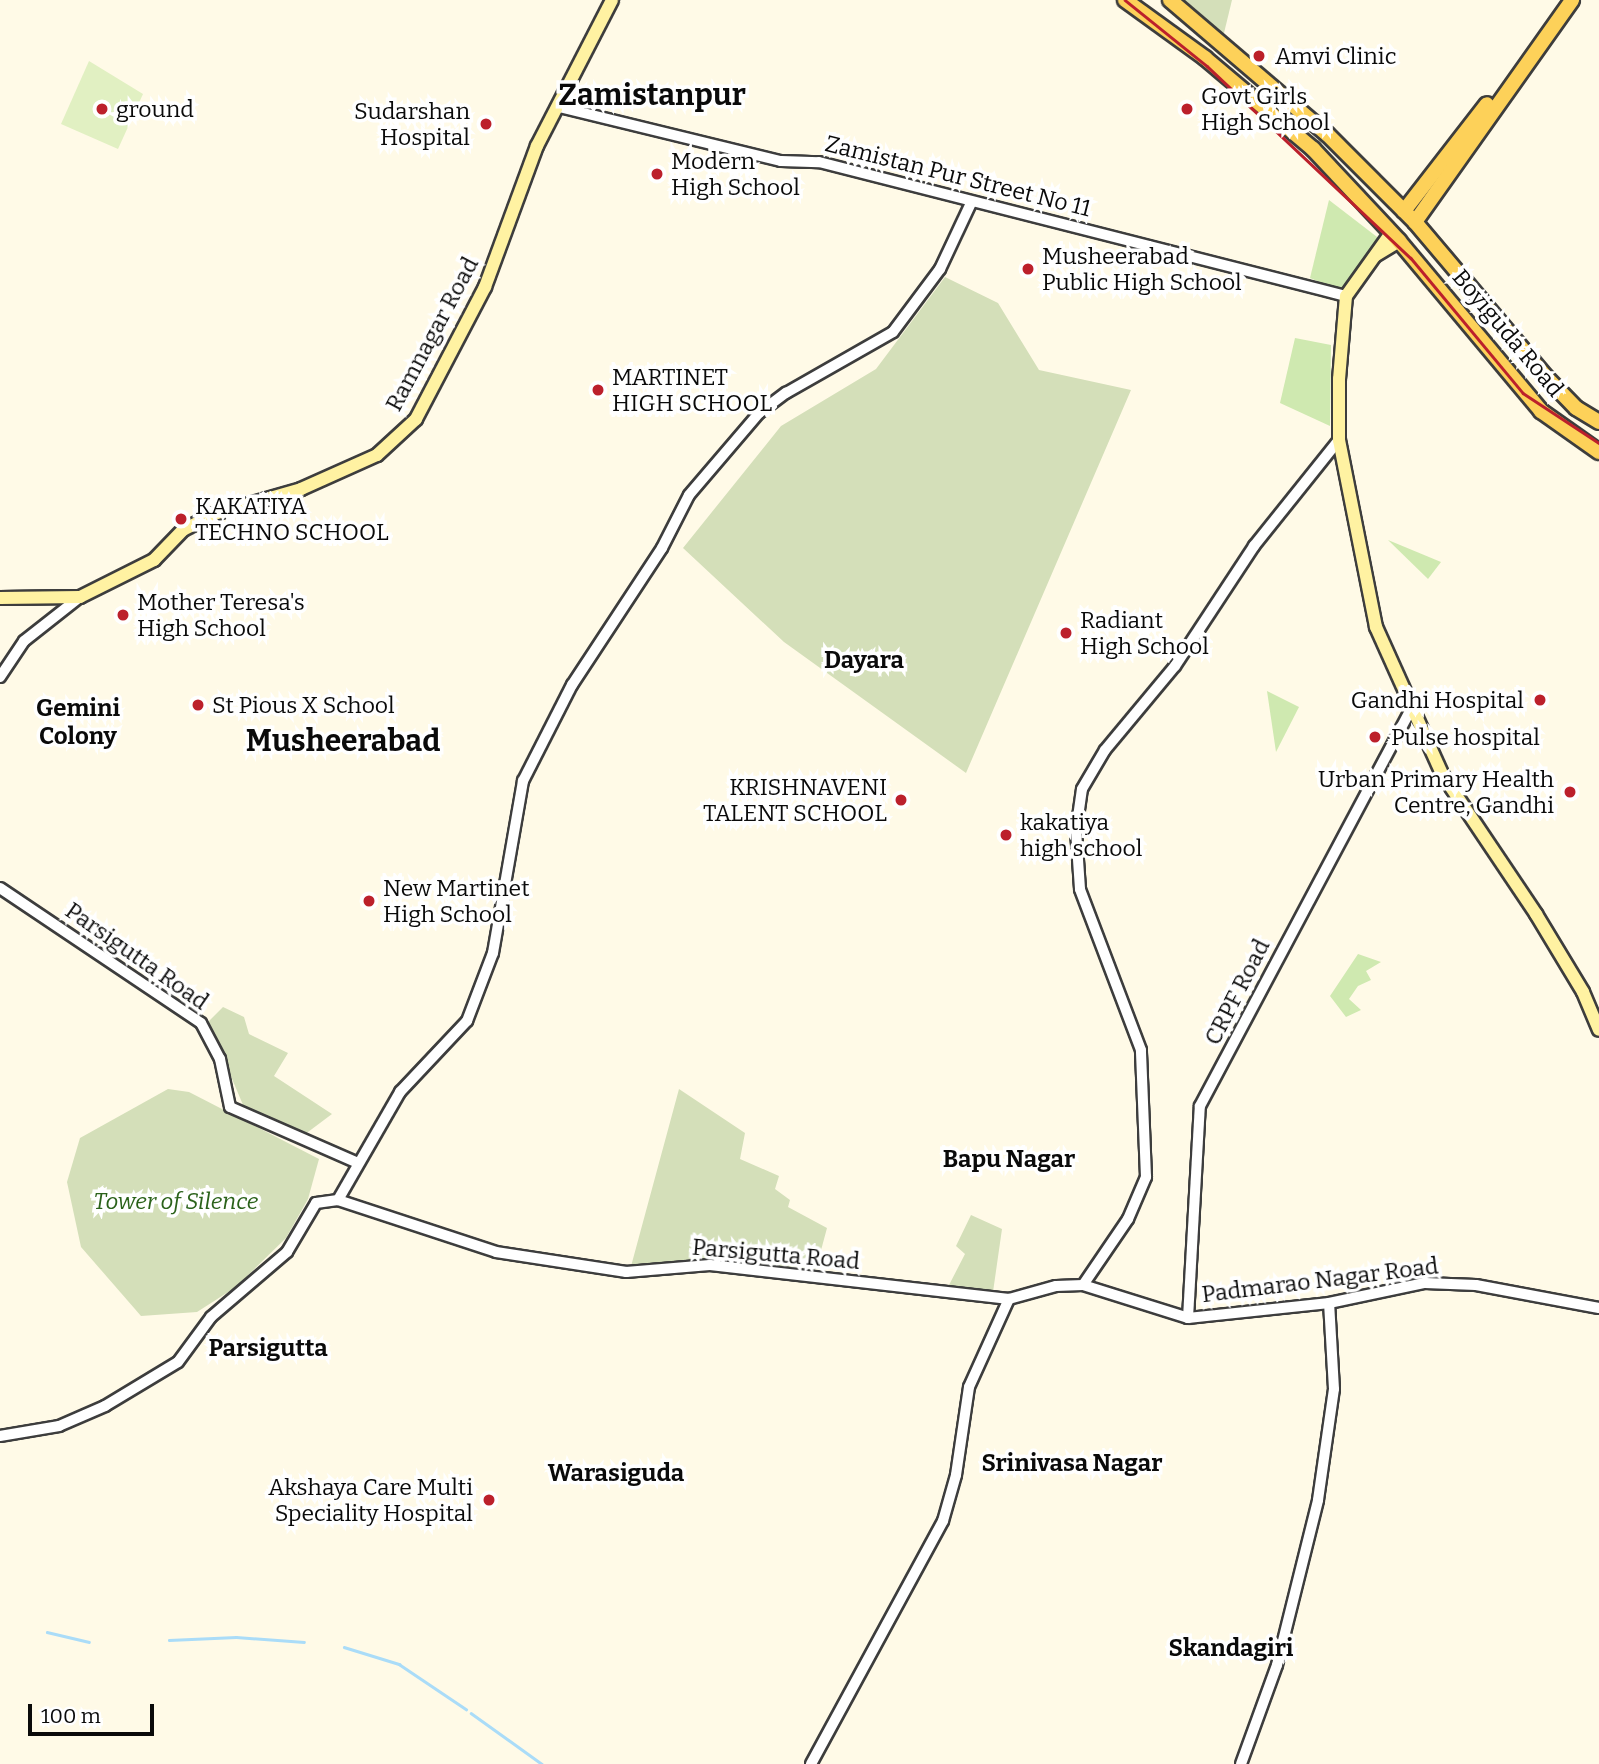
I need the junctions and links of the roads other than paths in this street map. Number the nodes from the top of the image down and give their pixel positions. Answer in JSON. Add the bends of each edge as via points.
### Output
{"nodes":[{"id":1,"x":612,"y":0,"type":"edge"},
{"id":2,"x":1125,"y":0,"type":"edge"},
{"id":3,"x":1170,"y":0,"type":"edge"},
{"id":4,"x":1562,"y":0,"type":"edge"},
{"id":5,"x":1572,"y":0,"type":"edge"},
{"id":6,"x":1290,"y":102,"type":"junction"},
{"id":7,"x":559,"y":107,"type":"junction"},
{"id":8,"x":1304,"y":115,"type":"junction"},
{"id":9,"x":1277,"y":118,"type":"junction"},
{"id":10,"x":1290,"y":130,"type":"junction"},
{"id":11,"x":1365,"y":172,"type":"junction"},
{"id":12,"x":1350,"y":188,"type":"junction"},
{"id":13,"x":971,"y":203,"type":"junction"},
{"id":14,"x":1410,"y":216,"type":"junction"},
{"id":15,"x":1395,"y":237,"type":"junction"},
{"id":16,"x":1346,"y":296,"type":"junction"},
{"id":17,"x":1549,"y":380,"type":"junction"},
{"id":18,"x":1531,"y":400,"type":"junction"},
{"id":19,"x":1569,"y":400,"type":"junction"},
{"id":20,"x":1554,"y":421,"type":"junction"},
{"id":21,"x":1599,"y":422,"type":"edge"},
{"id":22,"x":1339,"y":440,"type":"junction"},
{"id":23,"x":1599,"y":452,"type":"edge"},
{"id":24,"x":80,"y":597,"type":"junction"},
{"id":25,"x":0,"y":598,"type":"edge"},
{"id":26,"x":0,"y":677,"type":"edge"},
{"id":27,"x":1411,"y":710,"type":"junction"},
{"id":28,"x":0,"y":888,"type":"edge"},
{"id":29,"x":1599,"y":1030,"type":"edge"},
{"id":30,"x":358,"y":1163,"type":"junction"},
{"id":31,"x":338,"y":1200,"type":"junction"},
{"id":32,"x":1083,"y":1285,"type":"junction"},
{"id":33,"x":1009,"y":1299,"type":"junction"},
{"id":34,"x":1329,"y":1303,"type":"junction"},
{"id":35,"x":1599,"y":1308,"type":"edge"},
{"id":36,"x":1188,"y":1318,"type":"junction"},
{"id":37,"x":0,"y":1436,"type":"edge"},
{"id":38,"x":811,"y":1764,"type":"edge"},
{"id":39,"x":1241,"y":1764,"type":"edge"}],
"edges":[{"from":1,"to":7,"type":"main road","name":"Ramnagar Road"},
{"from":2,"to":9,"type":"main road","name":"Boyiguda Road"},
{"from":3,"to":6,"type":"main road","name":"Boyiguda Road"},
{"from":4,"to":14,"type":"main road"},
{"from":5,"to":14,"type":"main road"},
{"from":6,"to":8,"type":"main road","name":"Boyiguda Road"},
{"from":6,"to":9,"type":"main road"},
{"from":7,"to":13,"type":"street","name":"Zamistan Pur Street No 11","via":[[781,161],[819,162]]},
{"from":7,"to":24,"type":"main road","name":"Ramnagar Road","via":[[537,146],[485,287],[416,419],[377,455],[301,489],[214,514],[183,530],[155,560]]},
{"from":8,"to":10,"type":"main road"},
{"from":8,"to":11,"type":"main road","name":"Boyiguda Road"},
{"from":9,"to":10,"type":"main road","name":"Boyiguda Road"},
{"from":10,"to":12,"type":"main road","name":"Boyiguda Road"},
{"from":11,"to":12,"type":"main road"},
{"from":11,"to":14,"type":"main road","name":"Boyiguda Road"},
{"from":12,"to":15,"type":"main road","name":"Boyiguda Road"},
{"from":13,"to":16,"type":"street","name":"Zamistan Pur Street No 11","via":[[1180,251]]},
{"from":13,"to":30,"type":"street","via":[[940,269],[893,332],[759,413],[689,495],[662,548],[572,685],[523,780],[493,953],[467,1021],[400,1092]]},
{"from":14,"to":17,"type":"main road","name":"Boyiguda Road"},
{"from":15,"to":16,"type":"main road"},
{"from":15,"to":18,"type":"main road","name":"Boyiguda Road"},
{"from":16,"to":22,"type":"main road"},
{"from":17,"to":18,"type":"main road"},
{"from":17,"to":19,"type":"main road","name":"Boyiguda Road"},
{"from":18,"to":20,"type":"main road","name":"Boyiguda Road"},
{"from":19,"to":20,"type":"main road"},
{"from":19,"to":21,"type":"main road","name":"Boyiguda Road"},
{"from":20,"to":23,"type":"main road","name":"Boyiguda Road"},
{"from":22,"to":27,"type":"main road","via":[[1376,626]]},
{"from":22,"to":32,"type":"street","via":[[1254,546],[1175,666],[1105,750],[1082,789],[1076,831],[1080,889],[1141,1050],[1146,1177],[1128,1219]]},
{"from":24,"to":25,"type":"main road","name":"Ramnagar Road"},
{"from":24,"to":26,"type":"street","via":[[24,641]]},
{"from":27,"to":29,"type":"main road","via":[[1442,774],[1536,914],[1583,992]]},
{"from":27,"to":36,"type":"street","name":"CRPF Road","via":[[1199,1106]]},
{"from":28,"to":30,"type":"street","name":"Parsigutta Road","via":[[201,1023],[220,1059],[230,1107]]},
{"from":30,"to":31,"type":"street"},
{"from":31,"to":33,"type":"street","name":"Parsigutta Road","via":[[496,1252],[626,1272],[710,1265]]},
{"from":31,"to":37,"type":"street","via":[[316,1203],[286,1252],[211,1317],[178,1362],[104,1406],[59,1426]]},
{"from":32,"to":33,"type":"street","name":"Padmarao Nagar Road","via":[[1056,1286]]},
{"from":32,"to":36,"type":"street","name":"Padmarao Nagar Road"},
{"from":33,"to":38,"type":"street","via":[[969,1387],[956,1475],[943,1521]]},
{"from":34,"to":35,"type":"street","name":"Padmarao Nagar Road","via":[[1425,1283],[1476,1285]]},
{"from":34,"to":36,"type":"street","name":"Padmarao Nagar Road"},
{"from":34,"to":39,"type":"street","via":[[1334,1389],[1318,1500],[1277,1665]]}]}
